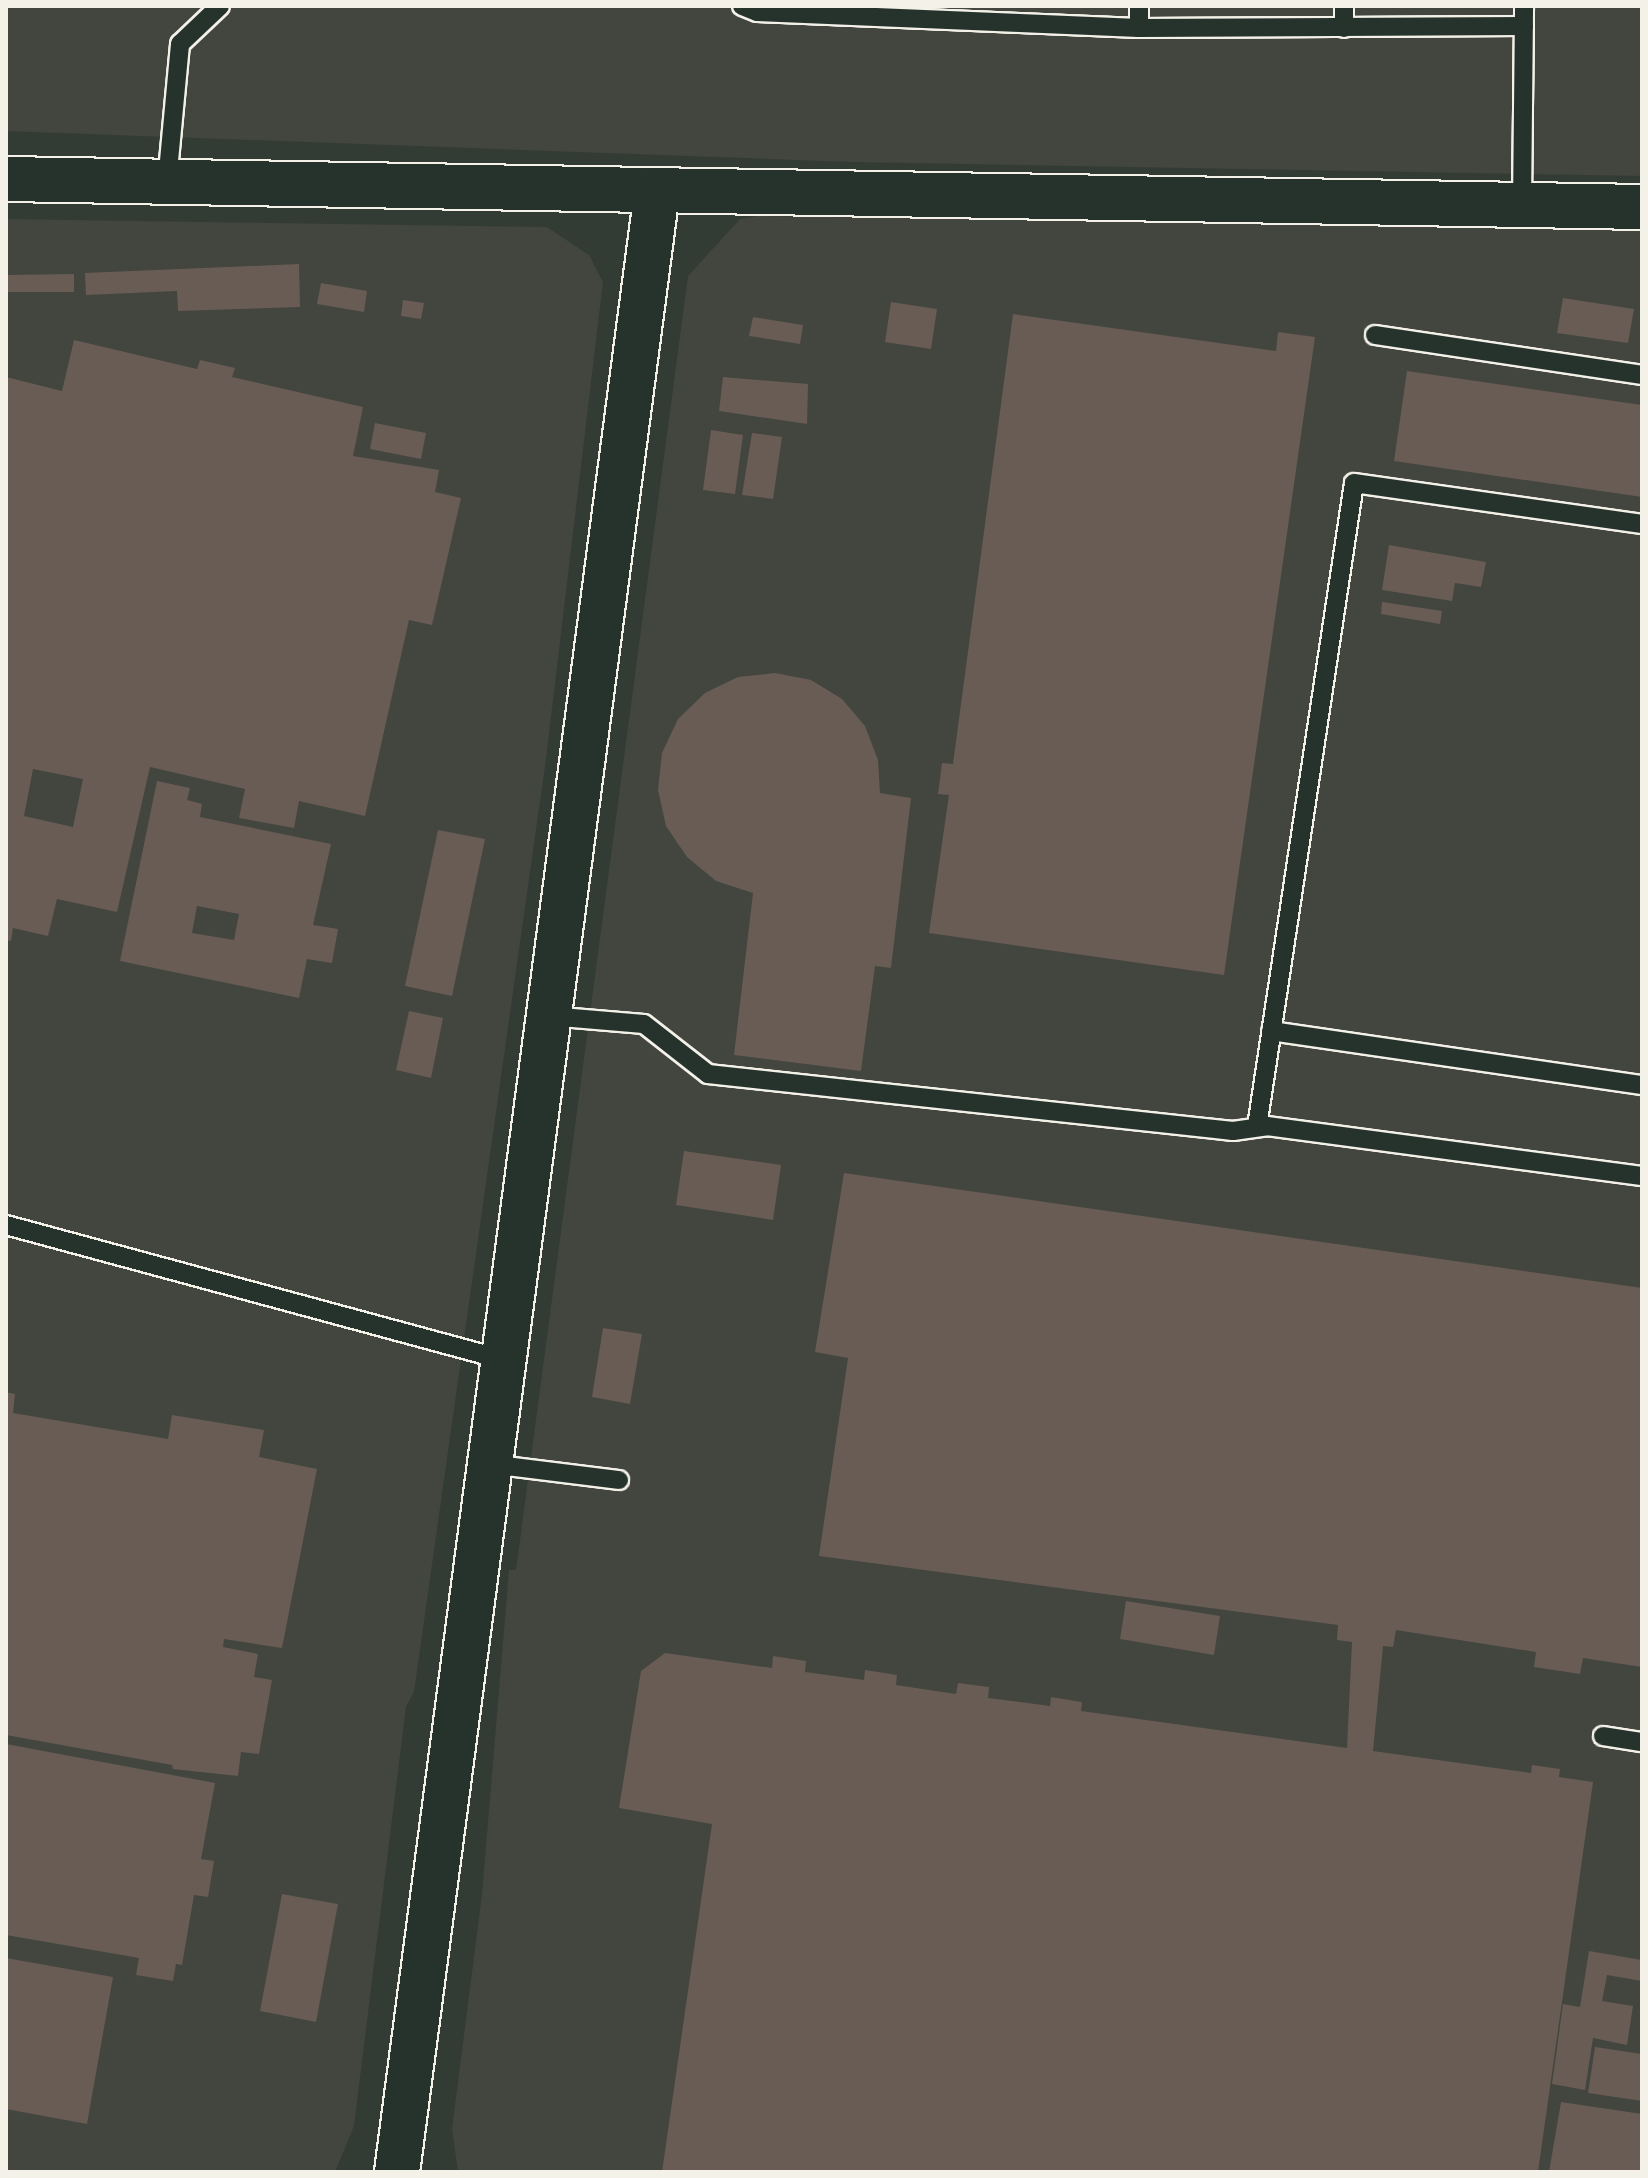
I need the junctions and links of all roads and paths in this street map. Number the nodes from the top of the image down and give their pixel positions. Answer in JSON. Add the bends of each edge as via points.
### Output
{"nodes":[{"id":1,"x":220,"y":6,"type":"edge"},
{"id":2,"x":742,"y":6,"type":"edge"},
{"id":3,"x":1139,"y":6,"type":"edge"},
{"id":4,"x":1344,"y":6,"type":"edge"},
{"id":5,"x":1524,"y":6,"type":"edge"},
{"id":6,"x":936,"y":13,"type":"edge"},
{"id":7,"x":1524,"y":26,"type":"junction"},
{"id":8,"x":1139,"y":28,"type":"junction"},
{"id":9,"x":1344,"y":28,"type":"junction"},
{"id":10,"x":6,"y":179,"type":"edge"},
{"id":11,"x":167,"y":182,"type":"junction"},
{"id":12,"x":657,"y":191,"type":"junction"},
{"id":13,"x":1522,"y":204,"type":"junction"},
{"id":14,"x":1642,"y":207,"type":"edge"},
{"id":15,"x":1375,"y":335,"type":"dead end"},
{"id":16,"x":1642,"y":375,"type":"edge"},
{"id":17,"x":1642,"y":524,"type":"edge"},
{"id":18,"x":547,"y":1016,"type":"junction"},
{"id":19,"x":1271,"y":1031,"type":"junction"},
{"id":20,"x":1642,"y":1085,"type":"edge"},
{"id":21,"x":1257,"y":1127,"type":"junction"},
{"id":22,"x":1642,"y":1176,"type":"edge"},
{"id":23,"x":6,"y":1225,"type":"edge"},
{"id":24,"x":501,"y":1359,"type":"junction"},
{"id":25,"x":487,"y":1464,"type":"junction"},
{"id":26,"x":619,"y":1480,"type":"dead end"},
{"id":27,"x":1603,"y":1736,"type":"dead end"},
{"id":28,"x":1642,"y":1742,"type":"edge"},
{"id":29,"x":397,"y":2172,"type":"edge"}],
"edges":[{"from":1,"to":11,"type":"lane","via":[[180,44]]},
{"from":2,"to":6,"type":"lane","via":[[757,12]]},
{"from":3,"to":8,"type":"lane"},
{"from":4,"to":9,"type":"lane"},
{"from":5,"to":7,"type":"lane"},
{"from":6,"to":8,"type":"lane"},
{"from":7,"to":9,"type":"lane"},
{"from":7,"to":13,"type":"lane"},
{"from":8,"to":9,"type":"lane"},
{"from":10,"to":11,"type":"street"},
{"from":11,"to":12,"type":"street"},
{"from":12,"to":13,"type":"street"},
{"from":12,"to":18,"type":"street"},
{"from":13,"to":14,"type":"street"},
{"from":15,"to":16,"type":"lane"},
{"from":17,"to":19,"type":"lane","via":[[1354,483]]},
{"from":18,"to":21,"type":"lane","via":[[644,1024],[708,1074],[1233,1131]]},
{"from":18,"to":24,"type":"street"},
{"from":19,"to":20,"type":"lane"},
{"from":19,"to":21,"type":"lane"},
{"from":21,"to":22,"type":"lane"},
{"from":23,"to":24,"type":"lane"},
{"from":24,"to":25,"type":"street"},
{"from":25,"to":26,"type":"lane"},
{"from":25,"to":29,"type":"street"},
{"from":27,"to":28,"type":"lane"}]}
